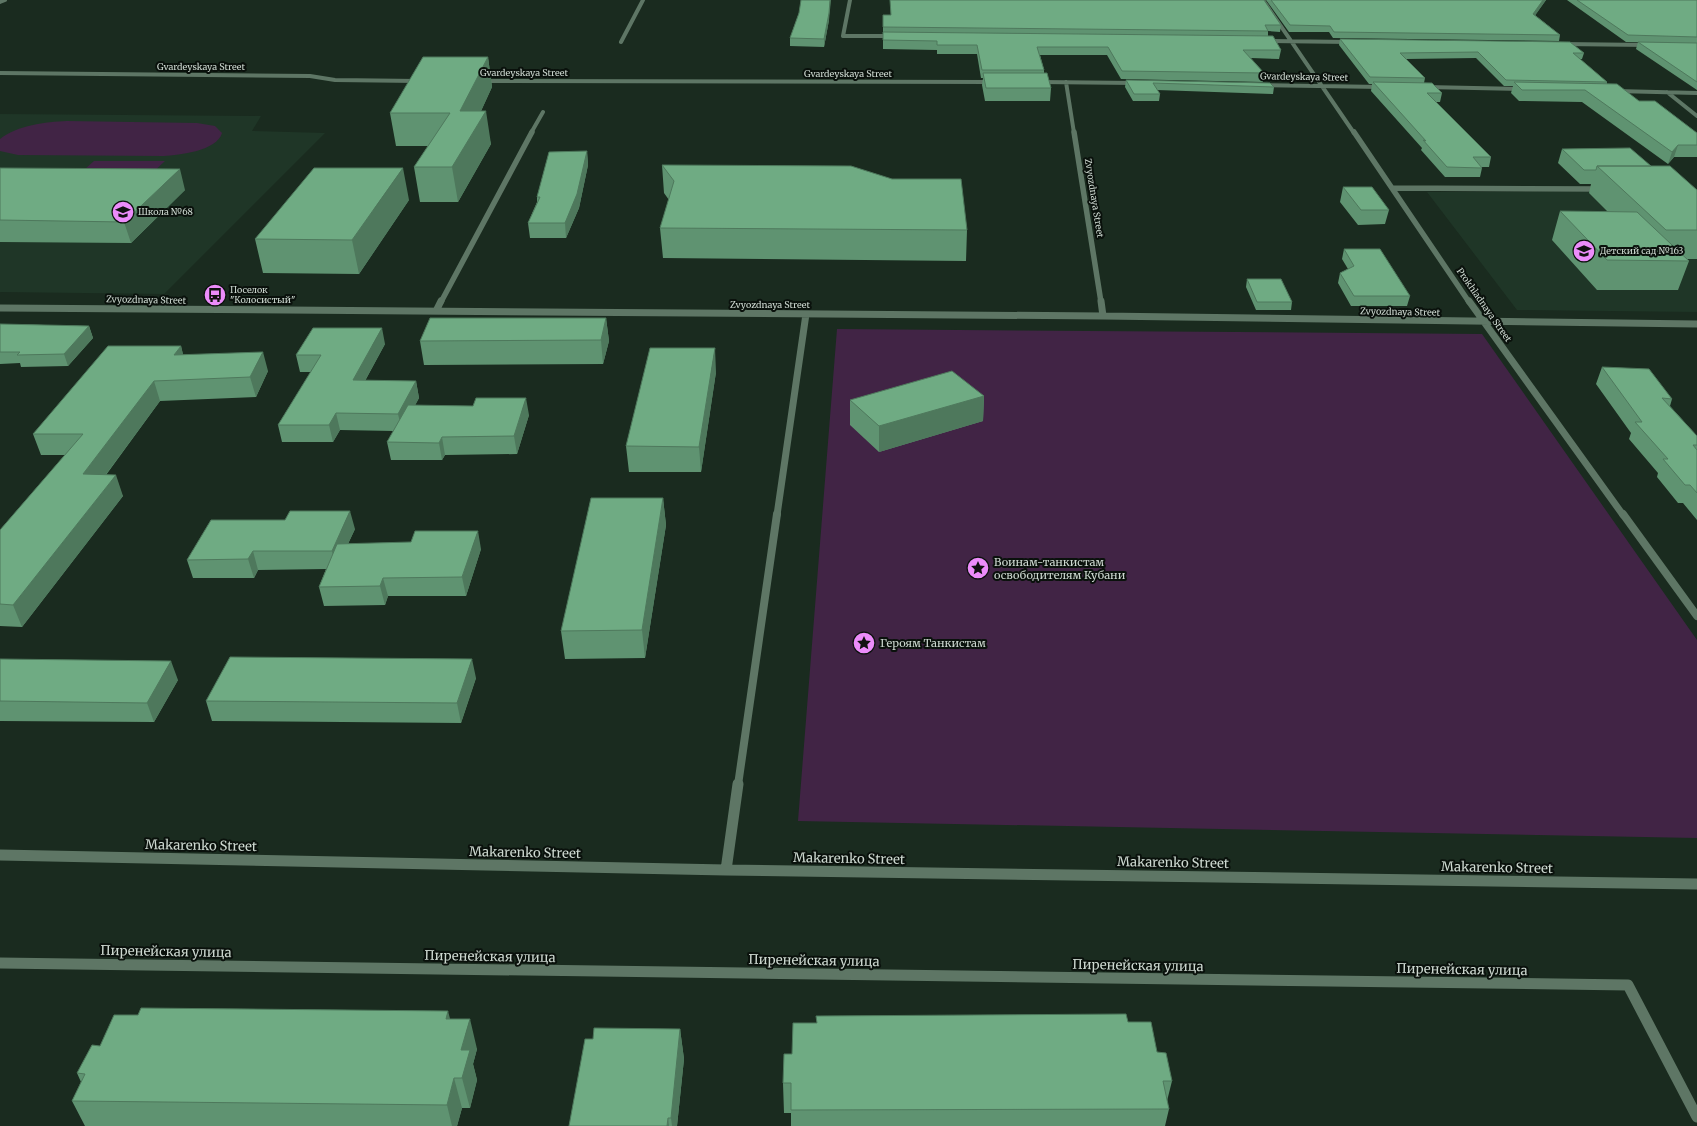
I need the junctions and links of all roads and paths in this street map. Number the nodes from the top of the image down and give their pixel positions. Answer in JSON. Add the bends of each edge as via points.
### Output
{"nodes":[{"id":1,"x":5,"y":0,"type":"edge"},
{"id":2,"x":643,"y":0,"type":"edge"},
{"id":3,"x":850,"y":0,"type":"edge"},
{"id":4,"x":1263,"y":0,"type":"edge"},
{"id":5,"x":0,"y":2,"type":"edge"},
{"id":6,"x":898,"y":36,"type":"edge"},
{"id":7,"x":1260,"y":41,"type":"edge"},
{"id":8,"x":1291,"y":41,"type":"junction"},
{"id":9,"x":621,"y":42,"type":"dead end"},
{"id":10,"x":1355,"y":42,"type":"edge"},
{"id":11,"x":1554,"y":44,"type":"edge"},
{"id":12,"x":1657,"y":46,"type":"edge"},
{"id":13,"x":0,"y":73,"type":"edge"},
{"id":14,"x":423,"y":81,"type":"edge"},
{"id":15,"x":477,"y":81,"type":"edge"},
{"id":16,"x":995,"y":82,"type":"edge"},
{"id":17,"x":1035,"y":82,"type":"edge"},
{"id":18,"x":1066,"y":82,"type":"junction"},
{"id":19,"x":1144,"y":83,"type":"edge"},
{"id":20,"x":1253,"y":84,"type":"edge"},
{"id":21,"x":1323,"y":86,"type":"junction"},
{"id":22,"x":1387,"y":87,"type":"edge"},
{"id":23,"x":1419,"y":87,"type":"edge"},
{"id":24,"x":1531,"y":89,"type":"edge"},
{"id":25,"x":1611,"y":91,"type":"edge"},
{"id":26,"x":1666,"y":92,"type":"junction"},
{"id":27,"x":1697,"y":93,"type":"edge"},
{"id":28,"x":543,"y":112,"type":"dead end"},
{"id":29,"x":1697,"y":116,"type":"edge"},
{"id":30,"x":1392,"y":188,"type":"junction"},
{"id":31,"x":1604,"y":189,"type":"dead end"},
{"id":32,"x":0,"y":308,"type":"edge"},
{"id":33,"x":436,"y":311,"type":"junction"},
{"id":34,"x":806,"y":314,"type":"junction"},
{"id":35,"x":1103,"y":316,"type":"junction"},
{"id":36,"x":1483,"y":322,"type":"junction"},
{"id":37,"x":1697,"y":324,"type":"edge"},
{"id":38,"x":1697,"y":616,"type":"edge"},
{"id":39,"x":0,"y":855,"type":"edge"},
{"id":40,"x":726,"y":870,"type":"junction"},
{"id":41,"x":1697,"y":884,"type":"edge"},
{"id":42,"x":0,"y":963,"type":"edge"},
{"id":43,"x":1697,"y":1117,"type":"edge"}],
"edges":[{"from":1,"to":5,"type":"street"},
{"from":2,"to":9,"type":"street"},
{"from":3,"to":6,"type":"street","via":[[843,36]]},
{"from":4,"to":8,"type":"street","name":"Prokhladnaya Street"},
{"from":7,"to":8,"type":"street"},
{"from":8,"to":10,"type":"street"},
{"from":8,"to":21,"type":"street","name":"Prokhladnaya Street"},
{"from":11,"to":12,"type":"street"},
{"from":13,"to":14,"type":"street","name":"Gvardeyskaya Street","via":[[310,76],[335,80]]},
{"from":15,"to":16,"type":"street","name":"Gvardeyskaya Street"},
{"from":17,"to":18,"type":"street"},
{"from":18,"to":19,"type":"street"},
{"from":18,"to":35,"type":"street","name":"Zvyozdnaya Street"},
{"from":20,"to":21,"type":"street","name":"Gvardeyskaya Street"},
{"from":21,"to":22,"type":"street","name":"Gvardeyskaya Street"},
{"from":21,"to":30,"type":"street","name":"Prokhladnaya Street"},
{"from":23,"to":24,"type":"street"},
{"from":25,"to":26,"type":"street"},
{"from":26,"to":27,"type":"street"},
{"from":26,"to":29,"type":"street"},
{"from":28,"to":33,"type":"street"},
{"from":30,"to":31,"type":"street"},
{"from":30,"to":36,"type":"street","name":"Prokhladnaya Street"},
{"from":32,"to":33,"type":"street","name":"Zvyozdnaya Street"},
{"from":33,"to":34,"type":"street","name":"Zvyozdnaya Street"},
{"from":34,"to":35,"type":"street","name":"Zvyozdnaya Street"},
{"from":34,"to":40,"type":"street"},
{"from":35,"to":36,"type":"street","name":"Zvyozdnaya Street"},
{"from":36,"to":37,"type":"street","name":"Zvyozdnaya Street"},
{"from":36,"to":38,"type":"street","name":"Prokhladnaya Street"},
{"from":39,"to":40,"type":"street","name":"Makarenko Street"},
{"from":40,"to":41,"type":"street","name":"Makarenko Street"},
{"from":42,"to":43,"type":"street","name":"Пиренейская улица","via":[[1628,985]]}]}
